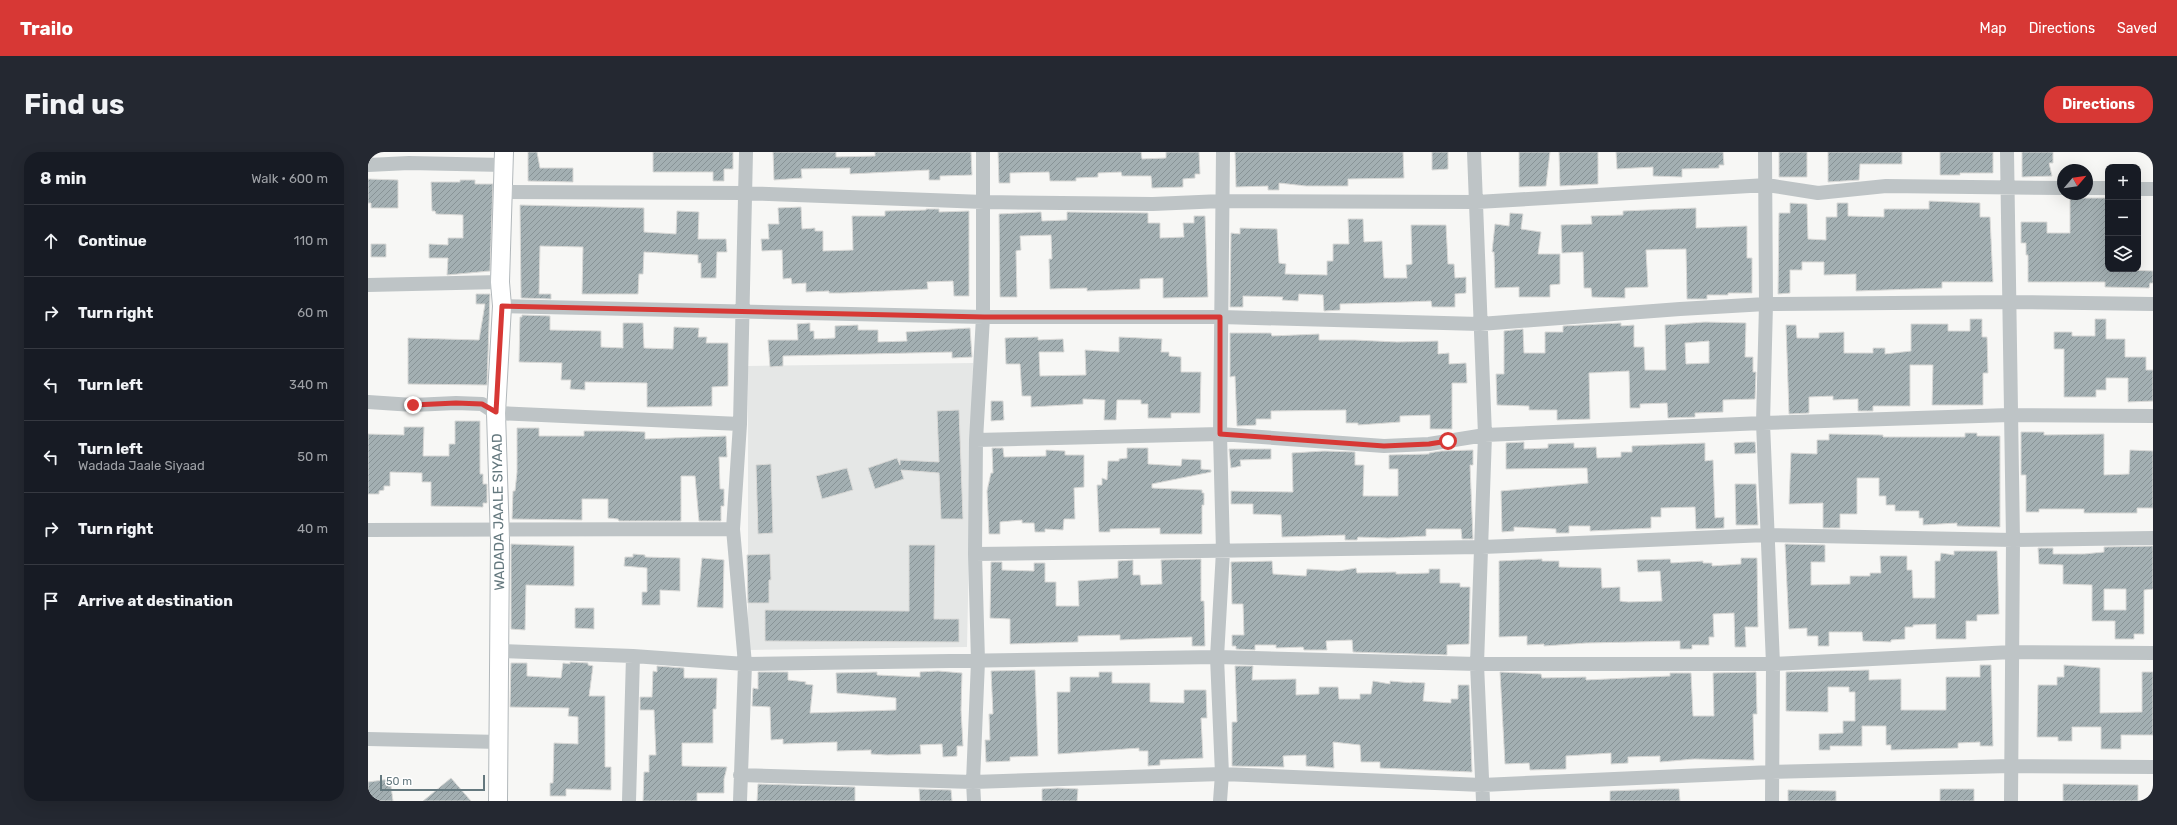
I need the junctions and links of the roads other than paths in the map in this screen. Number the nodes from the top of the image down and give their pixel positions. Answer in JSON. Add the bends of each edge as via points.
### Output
{"nodes":[{"id":1,"x":746,"y":152,"type":"edge"},
{"id":2,"x":983,"y":152,"type":"edge"},
{"id":3,"x":1223,"y":152,"type":"edge"},
{"id":4,"x":1474,"y":152,"type":"edge"},
{"id":5,"x":1765,"y":152,"type":"edge"},
{"id":6,"x":2007,"y":152,"type":"edge"},
{"id":7,"x":504,"y":158,"type":"edge"},
{"id":8,"x":368,"y":165,"type":"edge"},
{"id":9,"x":1766,"y":185,"type":"junction"},
{"id":10,"x":2007,"y":187,"type":"junction"},
{"id":11,"x":2057,"y":188,"type":"edge"},
{"id":12,"x":2093,"y":188,"type":"edge"},
{"id":13,"x":2105,"y":188,"type":"edge"},
{"id":14,"x":2141,"y":189,"type":"edge"},
{"id":15,"x":2153,"y":189,"type":"edge"},
{"id":16,"x":502,"y":192,"type":"junction"},
{"id":17,"x":744,"y":193,"type":"junction"},
{"id":18,"x":1222,"y":201,"type":"junction"},
{"id":19,"x":984,"y":202,"type":"junction"},
{"id":20,"x":1477,"y":202,"type":"junction"},
{"id":21,"x":500,"y":282,"type":"junction"},
{"id":22,"x":368,"y":285,"type":"edge"},
{"id":23,"x":2008,"y":302,"type":"junction"},
{"id":24,"x":1766,"y":304,"type":"junction"},
{"id":25,"x":2153,"y":304,"type":"edge"},
{"id":26,"x":502,"y":306,"type":"junction"},
{"id":27,"x":742,"y":311,"type":"junction"},
{"id":28,"x":984,"y":317,"type":"junction"},
{"id":29,"x":1220,"y":317,"type":"junction"},
{"id":30,"x":1480,"y":324,"type":"junction"},
{"id":31,"x":368,"y":402,"type":"edge"},
{"id":32,"x":496,"y":412,"type":"junction"},
{"id":33,"x":2010,"y":415,"type":"junction"},
{"id":34,"x":2153,"y":416,"type":"edge"},
{"id":35,"x":1763,"y":423,"type":"junction"},
{"id":36,"x":740,"y":424,"type":"junction"},
{"id":37,"x":1220,"y":434,"type":"junction"},
{"id":38,"x":1485,"y":435,"type":"junction"},
{"id":39,"x":976,"y":440,"type":"junction"},
{"id":40,"x":734,"y":529,"type":"junction"},
{"id":41,"x":368,"y":530,"type":"edge"},
{"id":42,"x":500,"y":531,"type":"junction"},
{"id":43,"x":1767,"y":535,"type":"junction"},
{"id":44,"x":2153,"y":538,"type":"edge"},
{"id":45,"x":2013,"y":540,"type":"junction"},
{"id":46,"x":1482,"y":547,"type":"junction"},
{"id":47,"x":1223,"y":551,"type":"junction"},
{"id":48,"x":975,"y":554,"type":"junction"},
{"id":49,"x":500,"y":651,"type":"junction"},
{"id":50,"x":2012,"y":652,"type":"junction"},
{"id":51,"x":2153,"y":653,"type":"edge"},
{"id":52,"x":633,"y":656,"type":"junction"},
{"id":53,"x":1217,"y":657,"type":"junction"},
{"id":54,"x":978,"y":661,"type":"junction"},
{"id":55,"x":744,"y":664,"type":"junction"},
{"id":56,"x":1477,"y":664,"type":"junction"},
{"id":57,"x":1773,"y":664,"type":"junction"},
{"id":58,"x":368,"y":739,"type":"edge"},
{"id":59,"x":500,"y":742,"type":"junction"},
{"id":60,"x":2011,"y":766,"type":"junction"},
{"id":61,"x":2153,"y":767,"type":"edge"},
{"id":62,"x":1772,"y":772,"type":"junction"},
{"id":63,"x":1222,"y":774,"type":"junction"},
{"id":64,"x":740,"y":775,"type":"junction"},
{"id":65,"x":973,"y":782,"type":"junction"},
{"id":66,"x":1482,"y":786,"type":"junction"},
{"id":67,"x":498,"y":801,"type":"edge"},
{"id":68,"x":629,"y":801,"type":"edge"},
{"id":69,"x":740,"y":801,"type":"edge"},
{"id":70,"x":974,"y":801,"type":"edge"},
{"id":71,"x":1220,"y":801,"type":"edge"},
{"id":72,"x":1483,"y":801,"type":"edge"},
{"id":73,"x":1772,"y":801,"type":"edge"},
{"id":74,"x":2011,"y":801,"type":"edge"}],
"edges":[{"from":1,"to":17,"type":"street"},
{"from":2,"to":19,"type":"street"},
{"from":3,"to":18,"type":"street"},
{"from":4,"to":20,"type":"street"},
{"from":5,"to":9,"type":"street"},
{"from":6,"to":10,"type":"street"},
{"from":7,"to":8,"type":"street"},
{"from":7,"to":16,"type":"main road","name":"WADADA JAALE SIYAAD"},
{"from":9,"to":10,"type":"street","via":[[1818,193],[1886,186]]},
{"from":9,"to":20,"type":"street"},
{"from":9,"to":24,"type":"street"},
{"from":10,"to":11,"type":"street"},
{"from":10,"to":23,"type":"street"},
{"from":12,"to":13,"type":"street"},
{"from":14,"to":15,"type":"street"},
{"from":16,"to":17,"type":"street"},
{"from":16,"to":21,"type":"main road","name":"WADADA JAALE SIYAAD"},
{"from":17,"to":19,"type":"street"},
{"from":17,"to":27,"type":"street"},
{"from":18,"to":19,"type":"street","via":[[1153,204]]},
{"from":18,"to":20,"type":"street"},
{"from":18,"to":29,"type":"street"},
{"from":19,"to":28,"type":"street"},
{"from":20,"to":30,"type":"street"},
{"from":21,"to":22,"type":"street"},
{"from":21,"to":26,"type":"main road","name":"WADADA JAALE SIYAAD"},
{"from":23,"to":24,"type":"street"},
{"from":23,"to":25,"type":"street"},
{"from":23,"to":33,"type":"street"},
{"from":24,"to":30,"type":"street"},
{"from":24,"to":35,"type":"street"},
{"from":26,"to":27,"type":"street"},
{"from":26,"to":32,"type":"main road","name":"WADADA JAALE SIYAAD"},
{"from":27,"to":28,"type":"street"},
{"from":27,"to":36,"type":"street"},
{"from":28,"to":29,"type":"street"},
{"from":28,"to":39,"type":"street"},
{"from":29,"to":30,"type":"street"},
{"from":29,"to":37,"type":"street"},
{"from":30,"to":38,"type":"street"},
{"from":31,"to":32,"type":"street","via":[[413,405],[482,404]]},
{"from":32,"to":36,"type":"street"},
{"from":32,"to":42,"type":"main road","name":"WADADA JAALE SIYAAD"},
{"from":33,"to":34,"type":"street"},
{"from":33,"to":35,"type":"street"},
{"from":33,"to":45,"type":"street"},
{"from":35,"to":38,"type":"street"},
{"from":35,"to":43,"type":"street"},
{"from":36,"to":40,"type":"street"},
{"from":37,"to":38,"type":"street","via":[[1384,446],[1429,444]]},
{"from":37,"to":39,"type":"street"},
{"from":37,"to":47,"type":"street"},
{"from":38,"to":46,"type":"street"},
{"from":39,"to":48,"type":"street"},
{"from":40,"to":42,"type":"street"},
{"from":40,"to":55,"type":"street"},
{"from":41,"to":42,"type":"street"},
{"from":42,"to":49,"type":"main road","name":"WADADA JAALE SIYAAD"},
{"from":43,"to":45,"type":"street"},
{"from":43,"to":46,"type":"street"},
{"from":43,"to":57,"type":"street"},
{"from":44,"to":45,"type":"street"},
{"from":45,"to":50,"type":"street"},
{"from":46,"to":47,"type":"street"},
{"from":46,"to":56,"type":"street"},
{"from":47,"to":48,"type":"street"},
{"from":47,"to":53,"type":"street"},
{"from":48,"to":54,"type":"street"},
{"from":49,"to":52,"type":"street"},
{"from":49,"to":59,"type":"main road","name":"WADADA JAALE SIYAAD"},
{"from":50,"to":51,"type":"street"},
{"from":50,"to":57,"type":"street"},
{"from":50,"to":60,"type":"street"},
{"from":52,"to":55,"type":"street"},
{"from":52,"to":68,"type":"street"},
{"from":53,"to":54,"type":"street"},
{"from":53,"to":56,"type":"street"},
{"from":53,"to":63,"type":"street"},
{"from":54,"to":55,"type":"street"},
{"from":54,"to":65,"type":"street"},
{"from":55,"to":64,"type":"street"},
{"from":56,"to":57,"type":"street"},
{"from":56,"to":66,"type":"street"},
{"from":57,"to":62,"type":"street"},
{"from":58,"to":59,"type":"street"},
{"from":59,"to":67,"type":"main road","name":"WADADA JAALE SIYAAD"},
{"from":60,"to":61,"type":"street"},
{"from":60,"to":62,"type":"street"},
{"from":60,"to":74,"type":"street"},
{"from":62,"to":66,"type":"street"},
{"from":62,"to":73,"type":"street"},
{"from":63,"to":65,"type":"street"},
{"from":63,"to":66,"type":"street"},
{"from":63,"to":71,"type":"street"},
{"from":64,"to":65,"type":"street"},
{"from":64,"to":69,"type":"street"},
{"from":65,"to":70,"type":"street"},
{"from":66,"to":72,"type":"street"}]}
